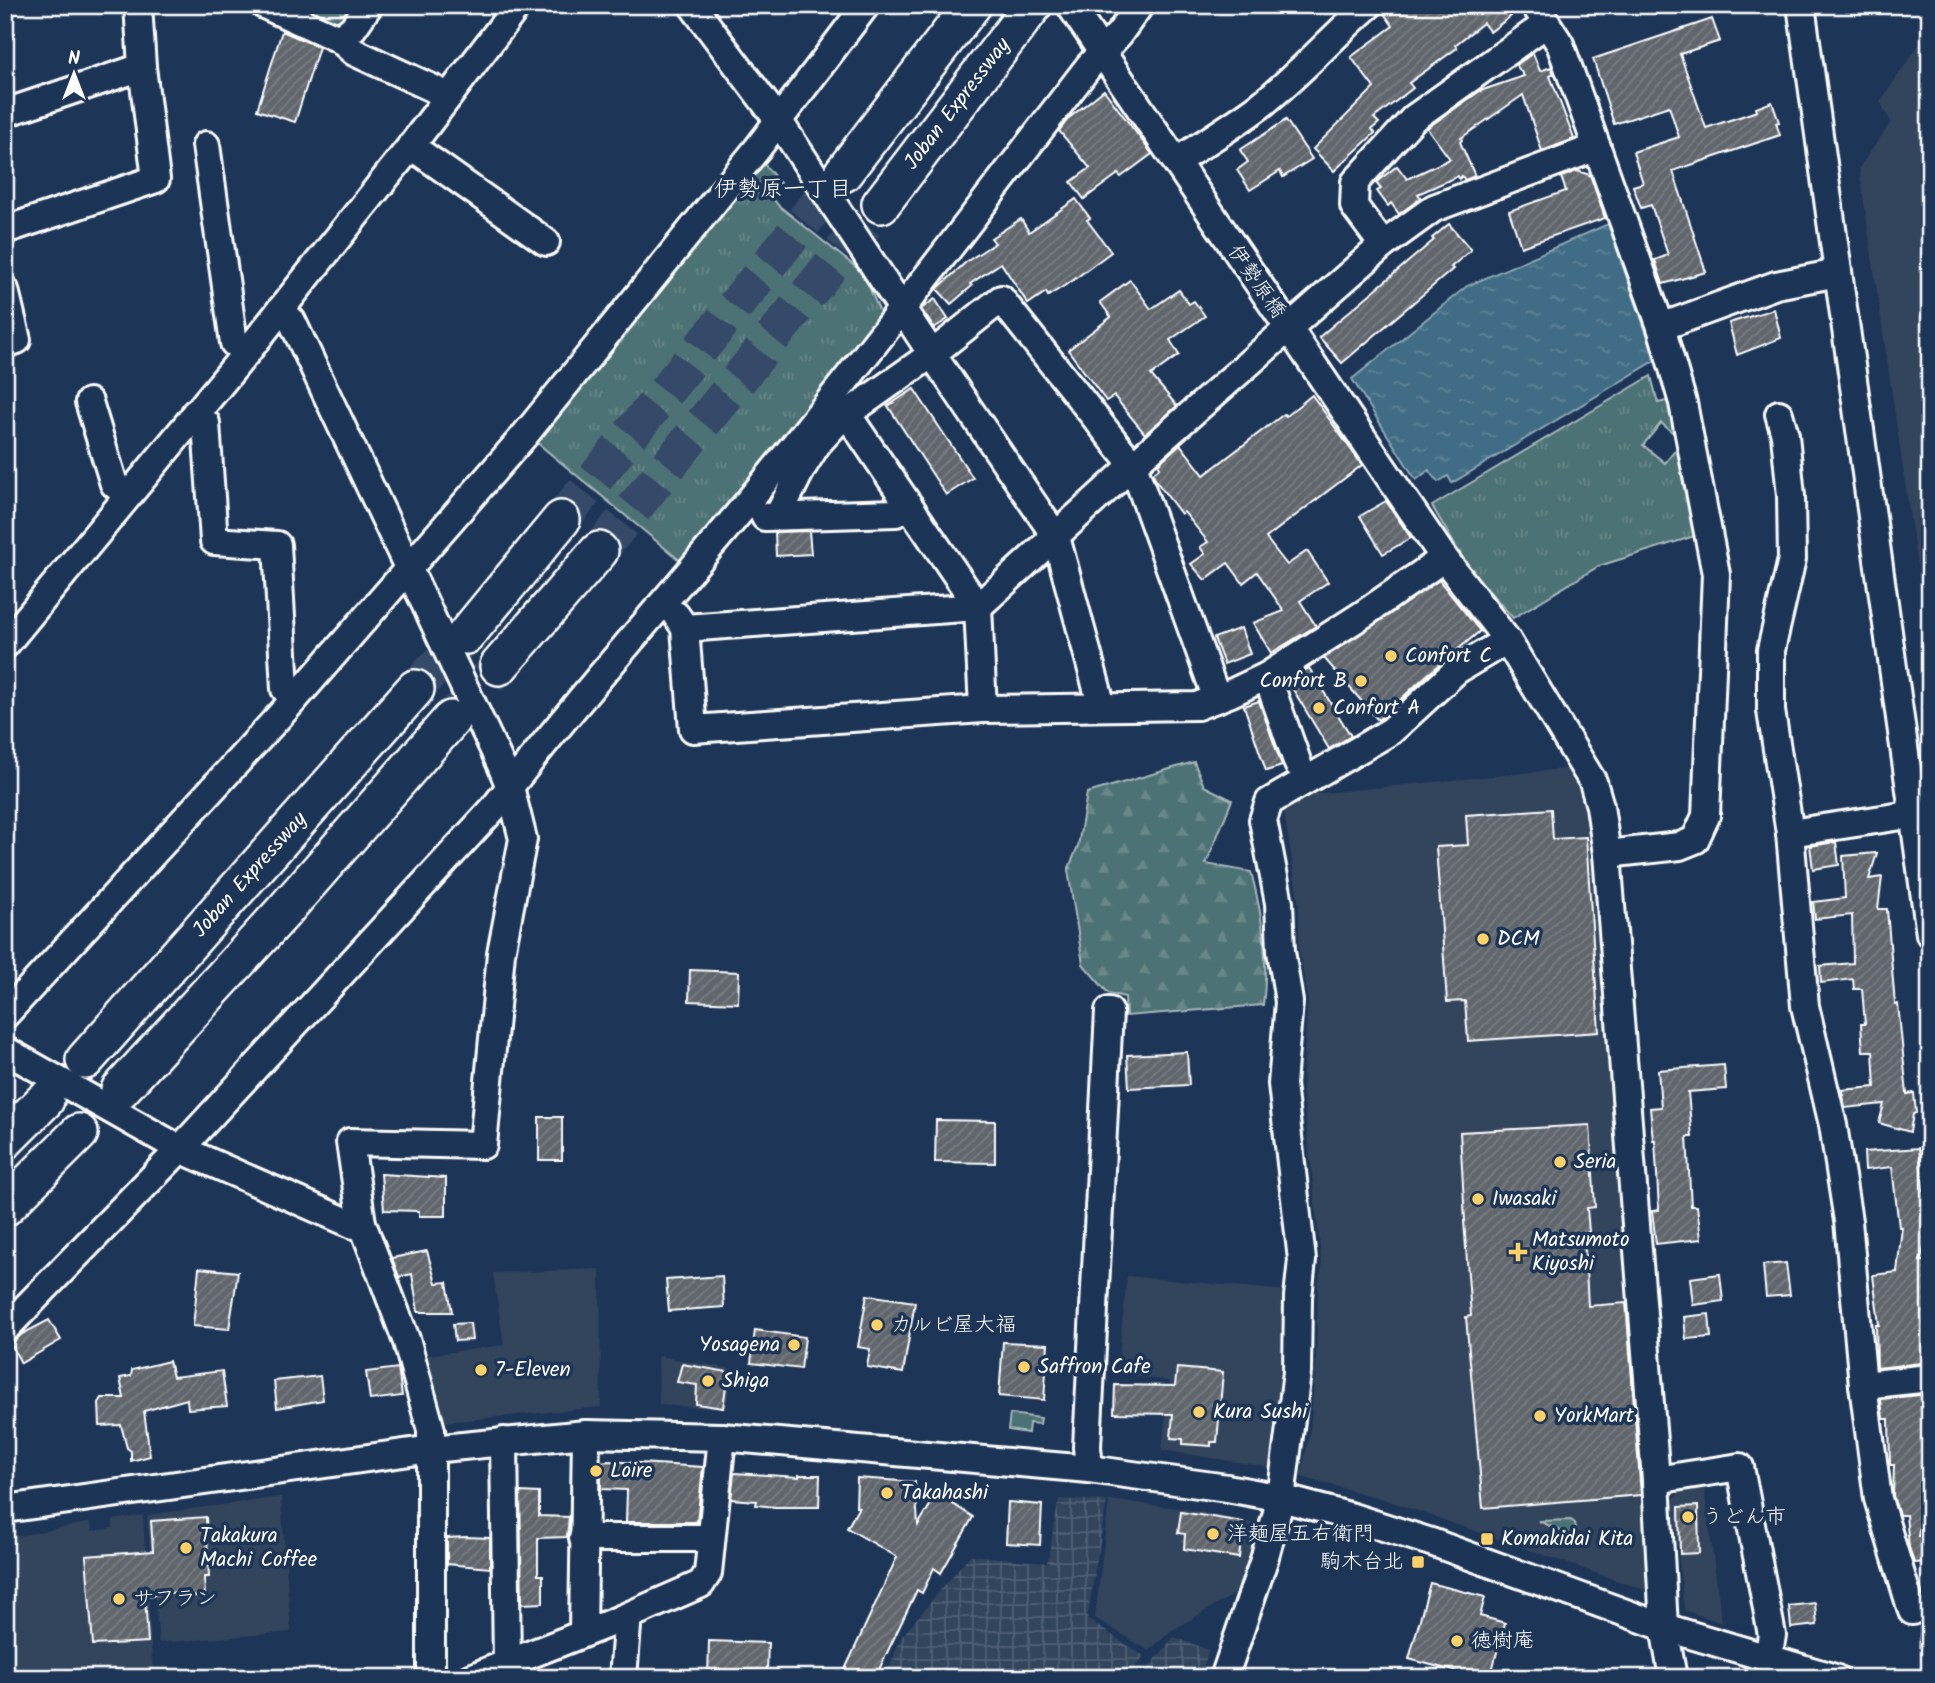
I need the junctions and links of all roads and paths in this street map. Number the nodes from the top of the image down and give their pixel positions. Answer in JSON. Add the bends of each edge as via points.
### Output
{"nodes":[{"id":1,"x":138,"y":5,"type":"edge"},
{"id":2,"x":264,"y":5,"type":"edge"},
{"id":3,"x":369,"y":5,"type":"edge"},
{"id":4,"x":518,"y":5,"type":"edge"},
{"id":5,"x":692,"y":5,"type":"edge"},
{"id":6,"x":972,"y":5,"type":"edge"},
{"id":7,"x":1033,"y":5,"type":"edge"},
{"id":8,"x":1070,"y":5,"type":"edge"},
{"id":9,"x":1140,"y":5,"type":"edge"},
{"id":10,"x":1368,"y":5,"type":"edge"},
{"id":11,"x":1801,"y":5,"type":"edge"},
{"id":12,"x":851,"y":12,"type":"edge"},
{"id":13,"x":1541,"y":14,"type":"edge"},
{"id":14,"x":339,"y":39,"type":"junction"},
{"id":15,"x":1102,"y":51,"type":"junction"},
{"id":16,"x":142,"y":67,"type":"junction"},
{"id":17,"x":447,"y":98,"type":"junction"},
{"id":18,"x":5,"y":113,"type":"edge"},
{"id":19,"x":778,"y":120,"type":"junction"},
{"id":20,"x":206,"y":145,"type":"dead end"},
{"id":21,"x":411,"y":146,"type":"junction"},
{"id":22,"x":1597,"y":147,"type":"junction"},
{"id":23,"x":1177,"y":161,"type":"junction"},
{"id":24,"x":843,"y":173,"type":"tunnel mouth"},
{"id":25,"x":881,"y":204,"type":"tunnel mouth"},
{"id":26,"x":5,"y":230,"type":"edge"},
{"id":27,"x":546,"y":242,"type":"dead end"},
{"id":28,"x":1383,"y":245,"type":"junction"},
{"id":29,"x":1838,"y":273,"type":"junction"},
{"id":30,"x":5,"y":290,"type":"edge"},
{"id":31,"x":903,"y":309,"type":"junction"},
{"id":32,"x":280,"y":310,"type":"junction"},
{"id":33,"x":1661,"y":327,"type":"junction"},
{"id":34,"x":1288,"y":328,"type":"junction"},
{"id":35,"x":5,"y":344,"type":"edge"},
{"id":36,"x":247,"y":352,"type":"junction"},
{"id":37,"x":932,"y":354,"type":"junction"},
{"id":38,"x":89,"y":402,"type":"dead end"},
{"id":39,"x":837,"y":408,"type":"junction"},
{"id":40,"x":195,"y":413,"type":"junction"},
{"id":41,"x":1779,"y":414,"type":"dead end"},
{"id":42,"x":1133,"y":465,"type":"junction"},
{"id":43,"x":128,"y":495,"type":"junction"},
{"id":44,"x":909,"y":505,"type":"junction"},
{"id":45,"x":742,"y":509,"type":"junction"},
{"id":46,"x":778,"y":516,"type":"junction"},
{"id":47,"x":561,"y":520,"type":"tunnel mouth"},
{"id":48,"x":1056,"y":537,"type":"junction"},
{"id":49,"x":599,"y":551,"type":"tunnel mouth"},
{"id":50,"x":1444,"y":558,"type":"junction"},
{"id":51,"x":409,"y":567,"type":"junction"},
{"id":52,"x":665,"y":599,"type":"junction"},
{"id":53,"x":978,"y":607,"type":"junction"},
{"id":54,"x":685,"y":628,"type":"junction"},
{"id":55,"x":466,"y":635,"type":"tunnel mouth"},
{"id":56,"x":1507,"y":639,"type":"junction"},
{"id":57,"x":5,"y":645,"type":"edge"},
{"id":58,"x":499,"y":666,"type":"tunnel mouth"},
{"id":59,"x":1267,"y":676,"type":"junction"},
{"id":60,"x":415,"y":689,"type":"tunnel mouth"},
{"id":61,"x":1217,"y":699,"type":"junction"},
{"id":62,"x":294,"y":700,"type":"junction"},
{"id":63,"x":1102,"y":706,"type":"junction"},
{"id":64,"x":983,"y":709,"type":"junction"},
{"id":65,"x":451,"y":720,"type":"tunnel mouth"},
{"id":66,"x":1298,"y":764,"type":"dead end"},
{"id":67,"x":510,"y":787,"type":"junction"},
{"id":68,"x":1915,"y":814,"type":"junction"},
{"id":69,"x":1790,"y":833,"type":"junction"},
{"id":70,"x":1607,"y":854,"type":"junction"},
{"id":71,"x":1930,"y":934,"type":"edge"},
{"id":72,"x":1109,"y":1011,"type":"dead end"},
{"id":73,"x":5,"y":1015,"type":"edge"},
{"id":74,"x":5,"y":1050,"type":"edge"},
{"id":75,"x":85,"y":1060,"type":"dead end"},
{"id":76,"x":120,"y":1090,"type":"dead end"},
{"id":77,"x":45,"y":1100,"type":"dead end"},
{"id":78,"x":79,"y":1133,"type":"dead end"},
{"id":79,"x":5,"y":1140,"type":"edge"},
{"id":80,"x":180,"y":1149,"type":"junction"},
{"id":81,"x":5,"y":1207,"type":"edge"},
{"id":82,"x":362,"y":1223,"type":"junction"},
{"id":83,"x":5,"y":1329,"type":"edge"},
{"id":84,"x":1930,"y":1378,"type":"edge"},
{"id":85,"x":1863,"y":1385,"type":"junction"},
{"id":86,"x":586,"y":1434,"type":"junction"},
{"id":87,"x":722,"y":1437,"type":"junction"},
{"id":88,"x":504,"y":1441,"type":"junction"},
{"id":89,"x":432,"y":1449,"type":"junction"},
{"id":90,"x":1089,"y":1469,"type":"junction"},
{"id":91,"x":1656,"y":1480,"type":"junction"},
{"id":92,"x":1281,"y":1498,"type":"junction"},
{"id":93,"x":5,"y":1509,"type":"edge"},
{"id":94,"x":583,"y":1538,"type":"junction"},
{"id":95,"x":711,"y":1538,"type":"junction"},
{"id":96,"x":1912,"y":1611,"type":"dead end"},
{"id":97,"x":623,"y":1618,"type":"junction"},
{"id":98,"x":1664,"y":1627,"type":"junction"},
{"id":99,"x":583,"y":1632,"type":"junction"},
{"id":100,"x":1768,"y":1658,"type":"junction"},
{"id":101,"x":507,"y":1665,"type":"junction"},
{"id":102,"x":431,"y":1678,"type":"edge"},
{"id":103,"x":470,"y":1678,"type":"edge"},
{"id":104,"x":623,"y":1678,"type":"edge"},
{"id":105,"x":1224,"y":1678,"type":"edge"},
{"id":106,"x":1673,"y":1678,"type":"edge"},
{"id":107,"x":1835,"y":1678,"type":"edge"}],
"edges":[{"from":1,"to":16,"type":"street"},
{"from":2,"to":14,"type":"street"},
{"from":3,"to":14,"type":"street"},
{"from":4,"to":17,"type":"street"},
{"from":5,"to":19,"type":"street"},
{"from":6,"to":24,"type":"highway"},
{"from":7,"to":25,"type":"highway","name":"Joban Expressway"},
{"from":8,"to":15,"type":"street","name":"伊勢原橋"},
{"from":9,"to":15,"type":"street"},
{"from":10,"to":23,"type":"street","via":[[1260,106]]},
{"from":11,"to":29,"type":"street"},
{"from":12,"to":19,"type":"street"},
{"from":13,"to":22,"type":"street","via":[[1560,44]]},
{"from":13,"to":28,"type":"street","via":[[1415,118],[1355,182],[1354,206]]},
{"from":14,"to":17,"type":"street","via":[[354,52]]},
{"from":15,"to":23,"type":"street","name":"伊勢原橋"},
{"from":15,"to":31,"type":"street"},
{"from":16,"to":18,"type":"street"},
{"from":16,"to":26,"type":"street","via":[[156,180]]},
{"from":17,"to":21,"type":"street"},
{"from":19,"to":31,"type":"street"},
{"from":19,"to":51,"type":"street","via":[[524,436]]},
{"from":20,"to":36,"type":"street","via":[[234,343]]},
{"from":21,"to":27,"type":"street"},
{"from":21,"to":32,"type":"street"},
{"from":22,"to":28,"type":"street","via":[[1434,208]]},
{"from":22,"to":33,"type":"street"},
{"from":23,"to":34,"type":"street","name":"伊勢原橋"},
{"from":28,"to":34,"type":"street"},
{"from":29,"to":33,"type":"street","via":[[1776,285]]},
{"from":29,"to":68,"type":"street"},
{"from":30,"to":35,"type":"street","via":[[17,340]]},
{"from":31,"to":37,"type":"street"},
{"from":31,"to":39,"type":"street"},
{"from":32,"to":36,"type":"street"},
{"from":32,"to":51,"type":"street","via":[[292,321]]},
{"from":33,"to":70,"type":"street","via":[[1683,403],[1716,574],[1706,816],[1695,840],[1680,846]]},
{"from":34,"to":42,"type":"street"},
{"from":34,"to":50,"type":"street","name":"伊勢原橋"},
{"from":36,"to":40,"type":"street"},
{"from":37,"to":39,"type":"street"},
{"from":37,"to":42,"type":"street","via":[[1001,299]]},
{"from":37,"to":48,"type":"street"},
{"from":38,"to":43,"type":"street","via":[[114,484]]},
{"from":39,"to":44,"type":"street"},
{"from":39,"to":45,"type":"street"},
{"from":39,"to":46,"type":"street"},
{"from":40,"to":43,"type":"street"},
{"from":40,"to":62,"type":"street","via":[[206,423],[214,541],[277,545],[285,689]]},
{"from":41,"to":69,"type":"street","via":[[1791,496],[1792,559],[1771,650],[1771,711]]},
{"from":42,"to":48,"type":"street"},
{"from":42,"to":61,"type":"street"},
{"from":43,"to":57,"type":"street"},
{"from":44,"to":46,"type":"street","via":[[896,513]]},
{"from":44,"to":53,"type":"street"},
{"from":45,"to":46,"type":"street","via":[[754,518]]},
{"from":45,"to":52,"type":"street"},
{"from":47,"to":55,"type":"highway"},
{"from":48,"to":53,"type":"street"},
{"from":48,"to":63,"type":"street"},
{"from":49,"to":58,"type":"highway"},
{"from":50,"to":56,"type":"street","name":"伊勢原橋"},
{"from":50,"to":59,"type":"street"},
{"from":51,"to":62,"type":"street"},
{"from":51,"to":67,"type":"street"},
{"from":52,"to":54,"type":"street"},
{"from":52,"to":67,"type":"street"},
{"from":53,"to":54,"type":"street"},
{"from":53,"to":64,"type":"street"},
{"from":54,"to":64,"type":"street","via":[[693,729]]},
{"from":56,"to":70,"type":"street","name":"伊勢原橋","via":[[1593,782]]},
{"from":56,"to":92,"type":"street","via":[[1457,670],[1391,731],[1269,802],[1263,820],[1279,903],[1289,1002],[1282,1084],[1302,1260],[1297,1372]]},
{"from":59,"to":61,"type":"street"},
{"from":59,"to":66,"type":"street"},
{"from":60,"to":75,"type":"highway","name":"Joban Expressway"},
{"from":61,"to":63,"type":"street","via":[[1197,706]]},
{"from":62,"to":73,"type":"street"},
{"from":63,"to":64,"type":"street"},
{"from":65,"to":76,"type":"highway"},
{"from":67,"to":80,"type":"street"},
{"from":67,"to":82,"type":"street","via":[[523,839],[501,954],[483,1145],[350,1142]]},
{"from":68,"to":69,"type":"street"},
{"from":68,"to":71,"type":"street"},
{"from":69,"to":85,"type":"street","via":[[1805,1006],[1833,1125],[1848,1221]]},
{"from":70,"to":91,"type":"street","name":"伊勢原橋"},
{"from":72,"to":90,"type":"street"},
{"from":74,"to":80,"type":"street"},
{"from":77,"to":79,"type":"highway"},
{"from":78,"to":81,"type":"highway"},
{"from":80,"to":82,"type":"street","via":[[354,1226]]},
{"from":80,"to":83,"type":"street"},
{"from":82,"to":89,"type":"street","via":[[407,1342]]},
{"from":84,"to":85,"type":"street"},
{"from":85,"to":96,"type":"street","via":[[1878,1499]]},
{"from":86,"to":87,"type":"street"},
{"from":86,"to":88,"type":"street"},
{"from":86,"to":94,"type":"street"},
{"from":87,"to":90,"type":"street"},
{"from":87,"to":95,"type":"street"},
{"from":88,"to":89,"type":"street"},
{"from":88,"to":101,"type":"street"},
{"from":89,"to":93,"type":"street"},
{"from":89,"to":102,"type":"street"},
{"from":90,"to":92,"type":"street"},
{"from":91,"to":98,"type":"street","name":"伊勢原橋"},
{"from":91,"to":100,"type":"street","via":[[1740,1467],[1772,1635]]},
{"from":92,"to":98,"type":"street","via":[[1434,1543]]},
{"from":92,"to":105,"type":"street"},
{"from":94,"to":95,"type":"street"},
{"from":94,"to":99,"type":"street"},
{"from":95,"to":97,"type":"street","via":[[708,1573],[701,1584]]},
{"from":97,"to":99,"type":"street"},
{"from":97,"to":104,"type":"street","via":[[627,1626]]},
{"from":98,"to":100,"type":"street"},
{"from":98,"to":106,"type":"street","name":"伊勢原橋"},
{"from":99,"to":101,"type":"street"},
{"from":100,"to":107,"type":"street"},
{"from":101,"to":103,"type":"street"}]}
